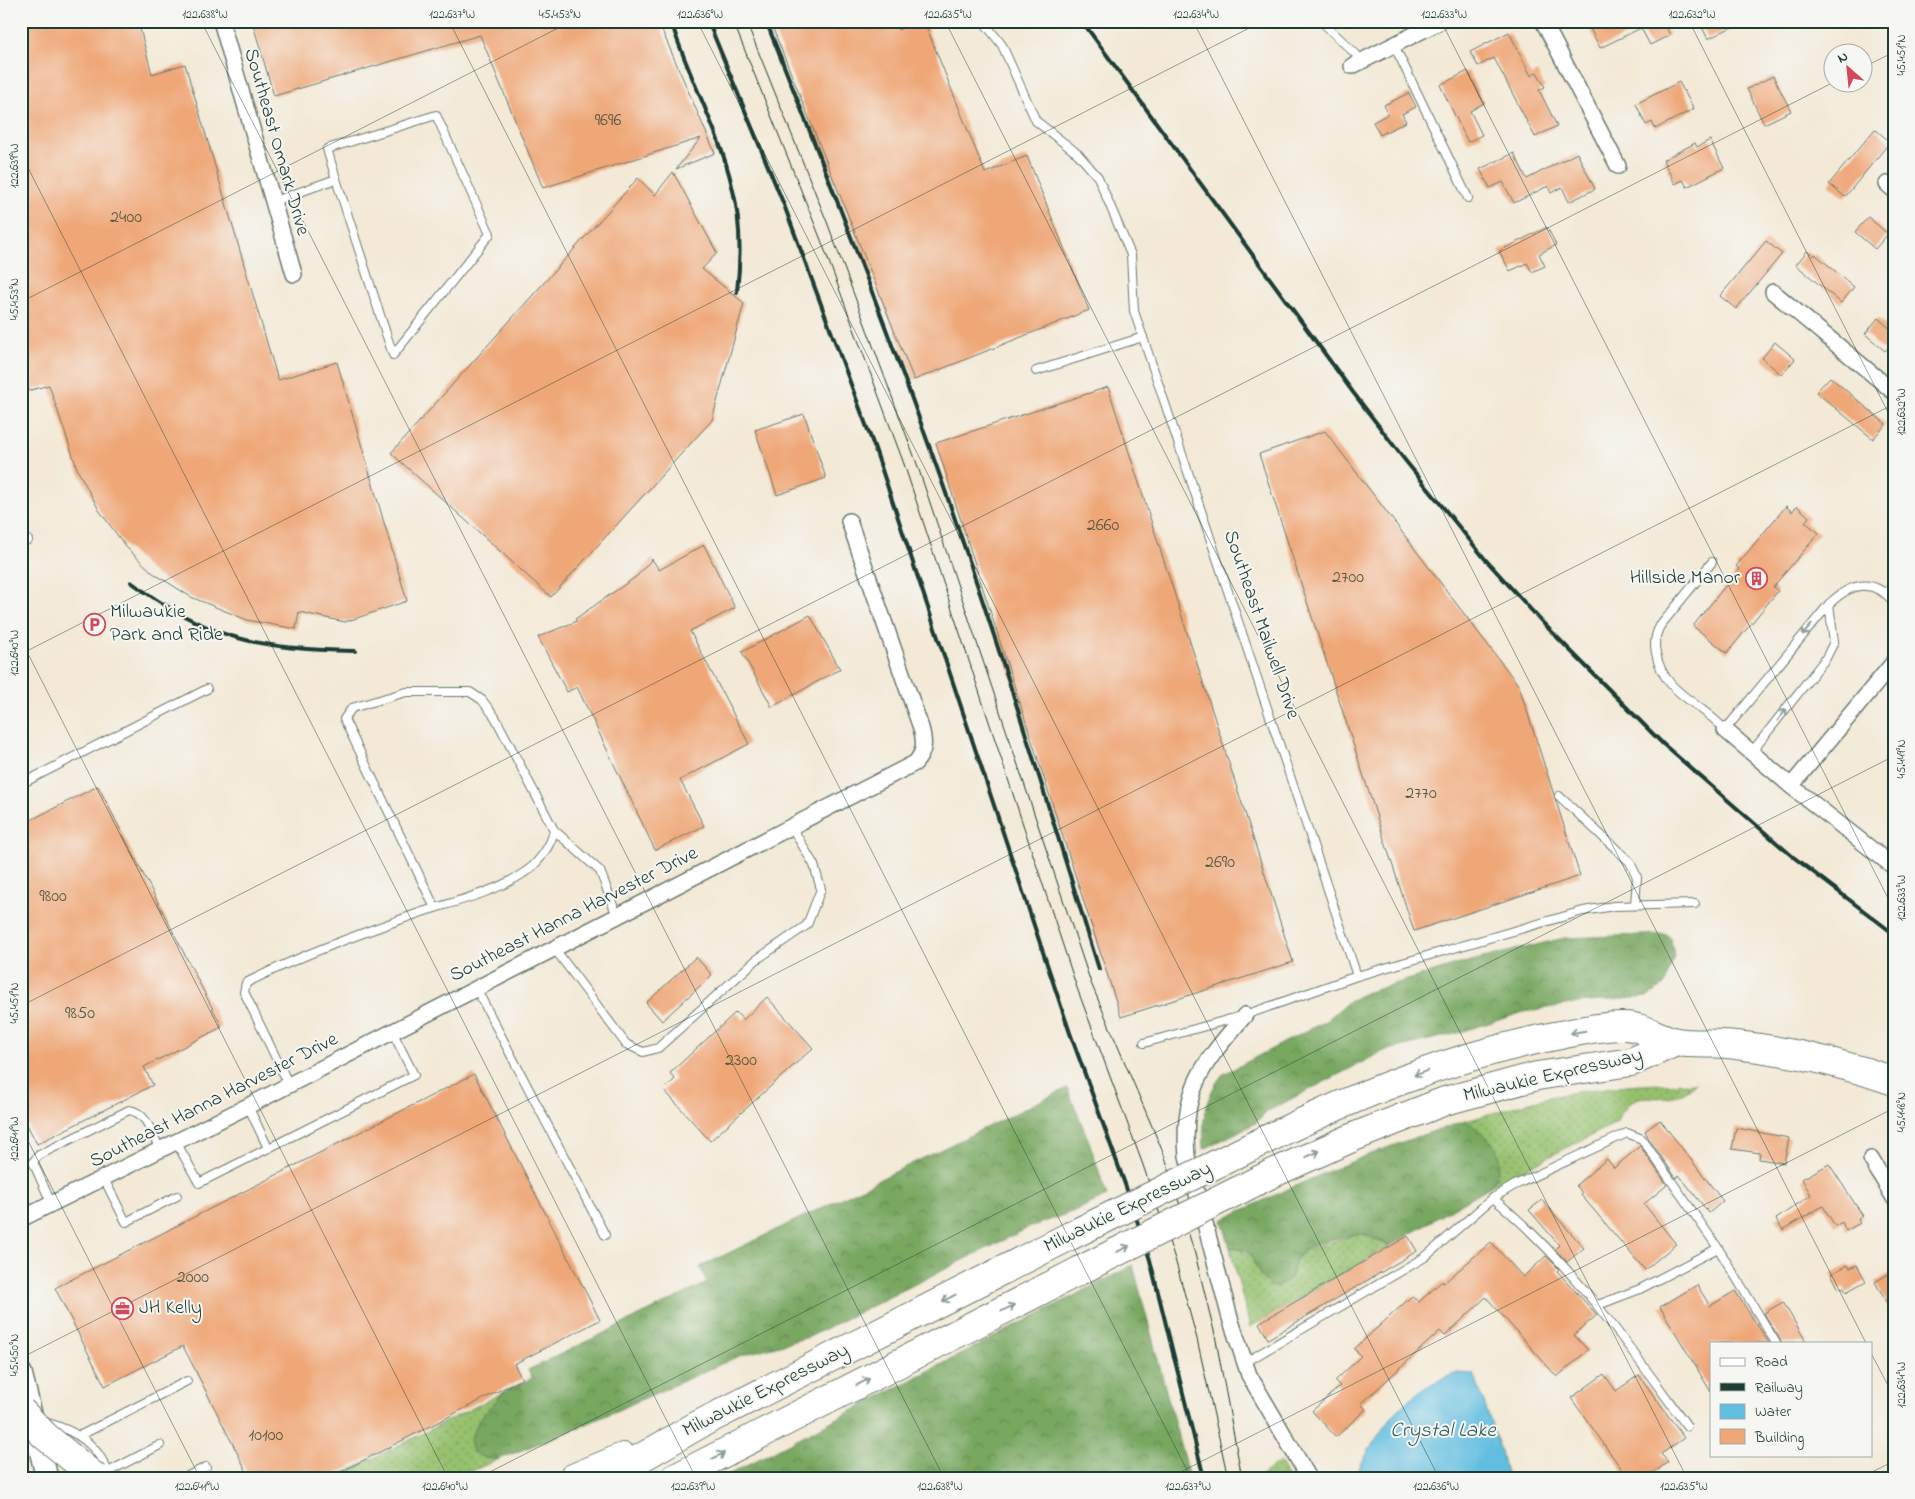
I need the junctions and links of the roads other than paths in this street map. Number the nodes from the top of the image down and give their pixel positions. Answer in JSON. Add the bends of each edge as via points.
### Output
{"nodes":[{"id":1,"x":221,"y":21,"type":"edge"},
{"id":2,"x":983,"y":21,"type":"edge"},
{"id":3,"x":1321,"y":21,"type":"edge"},
{"id":4,"x":1441,"y":21,"type":"edge"},
{"id":5,"x":1543,"y":21,"type":"edge"},
{"id":6,"x":1394,"y":45,"type":"junction"},
{"id":7,"x":1357,"y":64,"type":"joint"},
{"id":8,"x":1618,"y":166,"type":"dead end"},
{"id":9,"x":336,"y":179,"type":"junction"},
{"id":10,"x":1468,"y":198,"type":"dead end"},
{"id":11,"x":272,"y":202,"type":"junction"},
{"id":12,"x":294,"y":274,"type":"dead end"},
{"id":13,"x":1773,"y":292,"type":"dead end"},
{"id":14,"x":1143,"y":338,"type":"junction"},
{"id":15,"x":1036,"y":371,"type":"dead end"},
{"id":16,"x":1894,"y":392,"type":"edge"},
{"id":17,"x":849,"y":520,"type":"dead end"},
{"id":18,"x":1712,"y":562,"type":"dead end"},
{"id":19,"x":1894,"y":585,"type":"edge"},
{"id":20,"x":1886,"y":594,"type":"junction"},
{"id":21,"x":1894,"y":602,"type":"edge"},
{"id":22,"x":1829,"y":604,"type":"junction"},
{"id":23,"x":1894,"y":662,"type":"edge"},
{"id":24,"x":207,"y":689,"type":"dead end"},
{"id":25,"x":1725,"y":730,"type":"junction"},
{"id":26,"x":1751,"y":753,"type":"junction"},
{"id":27,"x":21,"y":784,"type":"edge"},
{"id":28,"x":1791,"y":786,"type":"junction"},
{"id":29,"x":1559,"y":796,"type":"dead end"},
{"id":30,"x":792,"y":826,"type":"junction"},
{"id":31,"x":554,"y":830,"type":"junction"},
{"id":32,"x":1894,"y":867,"type":"edge"},
{"id":33,"x":1696,"y":904,"type":"dead end"},
{"id":34,"x":1635,"y":905,"type":"junction"},
{"id":35,"x":435,"y":908,"type":"junction"},
{"id":36,"x":617,"y":916,"type":"junction"},
{"id":37,"x":554,"y":948,"type":"junction"},
{"id":38,"x":1357,"y":976,"type":"junction"},
{"id":39,"x":476,"y":988,"type":"junction"},
{"id":40,"x":1245,"y":1015,"type":"junction"},
{"id":41,"x":392,"y":1031,"type":"junction"},
{"id":42,"x":1676,"y":1042,"type":"junction"},
{"id":43,"x":1144,"y":1043,"type":"dead end"},
{"id":44,"x":1894,"y":1081,"type":"edge"},
{"id":45,"x":290,"y":1085,"type":"junction"},
{"id":46,"x":248,"y":1106,"type":"junction"},
{"id":47,"x":176,"y":1142,"type":"junction"},
{"id":48,"x":268,"y":1148,"type":"junction"},
{"id":49,"x":160,"y":1151,"type":"junction"},
{"id":50,"x":1871,"y":1159,"type":"dead end"},
{"id":51,"x":104,"y":1179,"type":"junction"},
{"id":52,"x":177,"y":1196,"type":"dead end"},
{"id":53,"x":1492,"y":1198,"type":"junction"},
{"id":54,"x":1894,"y":1198,"type":"edge"},
{"id":55,"x":52,"y":1205,"type":"junction"},
{"id":56,"x":21,"y":1219,"type":"edge"},
{"id":57,"x":605,"y":1235,"type":"dead end"},
{"id":58,"x":1718,"y":1248,"type":"junction"},
{"id":59,"x":1598,"y":1305,"type":"junction"},
{"id":60,"x":1775,"y":1342,"type":"edge"},
{"id":61,"x":1247,"y":1369,"type":"junction"},
{"id":62,"x":21,"y":1373,"type":"edge"},
{"id":63,"x":187,"y":1381,"type":"dead end"},
{"id":64,"x":27,"y":1415,"type":"edge"},
{"id":65,"x":698,"y":1425,"type":"junction"},
{"id":66,"x":1687,"y":1426,"type":"dead end"},
{"id":67,"x":81,"y":1435,"type":"junction"},
{"id":68,"x":160,"y":1445,"type":"dead end"},
{"id":69,"x":206,"y":1467,"type":"dead end"},
{"id":70,"x":105,"y":1476,"type":"edge"},
{"id":71,"x":47,"y":1478,"type":"edge"},
{"id":72,"x":184,"y":1478,"type":"edge"},
{"id":73,"x":573,"y":1478,"type":"edge"},
{"id":74,"x":606,"y":1478,"type":"edge"},
{"id":75,"x":675,"y":1478,"type":"edge"},
{"id":76,"x":1310,"y":1478,"type":"edge"}],
"edges":[{"from":1,"to":11,"type":"street","name":"Southeast Omark Drive"},
{"from":2,"to":14,"type":"lane","name":"Southeast Mailwell Drive","via":[[1002,45],[1036,122],[1078,154],[1098,176],[1131,254],[1132,300]]},
{"from":3,"to":7,"type":"lane"},
{"from":4,"to":6,"type":"street"},
{"from":5,"to":8,"type":"street"},
{"from":6,"to":7,"type":"street"},
{"from":6,"to":10,"type":"lane"},
{"from":9,"to":9,"type":"lane","via":[[327,149],[436,115],[490,234],[393,355]]},
{"from":9,"to":11,"type":"lane"},
{"from":11,"to":12,"type":"street","name":"Southeast Omark Drive"},
{"from":13,"to":16,"type":"street"},
{"from":14,"to":15,"type":"lane"},
{"from":14,"to":38,"type":"lane","name":"Southeast Mailwell Drive"},
{"from":17,"to":30,"type":"street","name":"Southeast Hanna Harvester Drive","via":[[925,741],[915,763]]},
{"from":18,"to":25,"type":"lane","via":[[1660,626],[1655,647],[1664,677],[1694,706],[1714,716]]},
{"from":19,"to":20,"type":"lane"},
{"from":20,"to":21,"type":"lane"},
{"from":20,"to":22,"type":"lane","via":[[1872,586],[1856,586],[1842,592]]},
{"from":22,"to":25,"type":"lane","one_way":true},
{"from":26,"to":22,"type":"lane","one_way":true,"via":[[1826,658],[1834,642]]},
{"from":23,"to":28,"type":"street"},
{"from":24,"to":27,"type":"lane"},
{"from":25,"to":26,"type":"street"},
{"from":26,"to":28,"type":"street"},
{"from":28,"to":32,"type":"street"},
{"from":29,"to":34,"type":"lane","via":[[1630,862],[1637,877]]},
{"from":30,"to":36,"type":"street","name":"Southeast Hanna Harvester Drive"},
{"from":30,"to":37,"type":"lane","via":[[814,865],[821,889],[807,925],[756,960],[658,1048],[644,1052],[626,1044]]},
{"from":31,"to":35,"type":"lane","via":[[553,838],[529,869],[498,886]]},
{"from":31,"to":35,"type":"lane","via":[[495,717],[482,700],[470,692],[406,692],[352,708],[344,719]]},
{"from":31,"to":36,"type":"lane","via":[[600,871]]},
{"from":33,"to":34,"type":"lane"},
{"from":34,"to":38,"type":"lane","via":[[1583,911]]},
{"from":35,"to":45,"type":"lane","via":[[344,939],[246,983],[244,992]]},
{"from":36,"to":37,"type":"street","name":"Southeast Hanna Harvester Drive"},
{"from":37,"to":39,"type":"street","name":"Southeast Hanna Harvester Drive"},
{"from":38,"to":40,"type":"lane"},
{"from":39,"to":41,"type":"street","name":"Southeast Hanna Harvester Drive"},
{"from":39,"to":57,"type":"lane"},
{"from":40,"to":43,"type":"lane"},
{"from":40,"to":61,"type":"street","via":[[1207,1060],[1192,1089],[1186,1138],[1187,1156],[1230,1318]]},
{"from":41,"to":45,"type":"street","name":"Southeast Hanna Harvester Drive"},
{"from":41,"to":48,"type":"lane","via":[[414,1075]]},
{"from":42,"to":44,"type":"highway","name":"Milwaukie Expressway","via":[[1726,1043],[1775,1049],[1822,1059]]},
{"from":42,"to":65,"type":"highway","name":"Milwaukie Expressway","one_way":true,"bridge":true,"via":[[1627,1026],[1580,1032],[1476,1055],[1393,1083],[1261,1142]]},
{"from":75,"to":42,"type":"highway","name":"Milwaukie Expressway","one_way":true,"bridge":true,"via":[[1079,1271],[1356,1136],[1444,1101],[1537,1076],[1631,1062]]},
{"from":45,"to":46,"type":"street","name":"Southeast Hanna Harvester Drive"},
{"from":46,"to":47,"type":"street","name":"Southeast Hanna Harvester Drive"},
{"from":46,"to":48,"type":"lane"},
{"from":47,"to":48,"type":"lane","via":[[199,1183]]},
{"from":47,"to":49,"type":"street","name":"Southeast Hanna Harvester Drive"},
{"from":49,"to":51,"type":"street","name":"Southeast Hanna Harvester Drive"},
{"from":49,"to":55,"type":"lane","via":[[143,1116],[129,1110],[39,1155],[33,1162]]},
{"from":50,"to":54,"type":"street"},
{"from":51,"to":52,"type":"lane","via":[[126,1222]]},
{"from":51,"to":55,"type":"street","name":"Southeast Hanna Harvester Drive"},
{"from":53,"to":58,"type":"lane","via":[[1627,1133],[1642,1139]]},
{"from":53,"to":59,"type":"lane","via":[[1523,1223]]},
{"from":53,"to":61,"type":"lane","via":[[1425,1257]]},
{"from":55,"to":56,"type":"street","name":"Southeast Hanna Harvester Drive"},
{"from":58,"to":59,"type":"lane","via":[[1640,1289]]},
{"from":58,"to":60,"type":"lane"},
{"from":59,"to":66,"type":"lane"},
{"from":61,"to":76,"type":"street"},
{"from":62,"to":64,"type":"street"},
{"from":63,"to":67,"type":"lane"},
{"from":64,"to":67,"type":"lane"},
{"from":64,"to":70,"type":"highway","bridge":true,"via":[[45,1436]]},
{"from":64,"to":71,"type":"street"},
{"from":65,"to":73,"type":"highway"},
{"from":65,"to":74,"type":"highway","name":"Milwaukie Expressway"},
{"from":67,"to":70,"type":"lane","via":[[96,1452]]},
{"from":68,"to":70,"type":"lane"},
{"from":69,"to":72,"type":"lane"}]}
